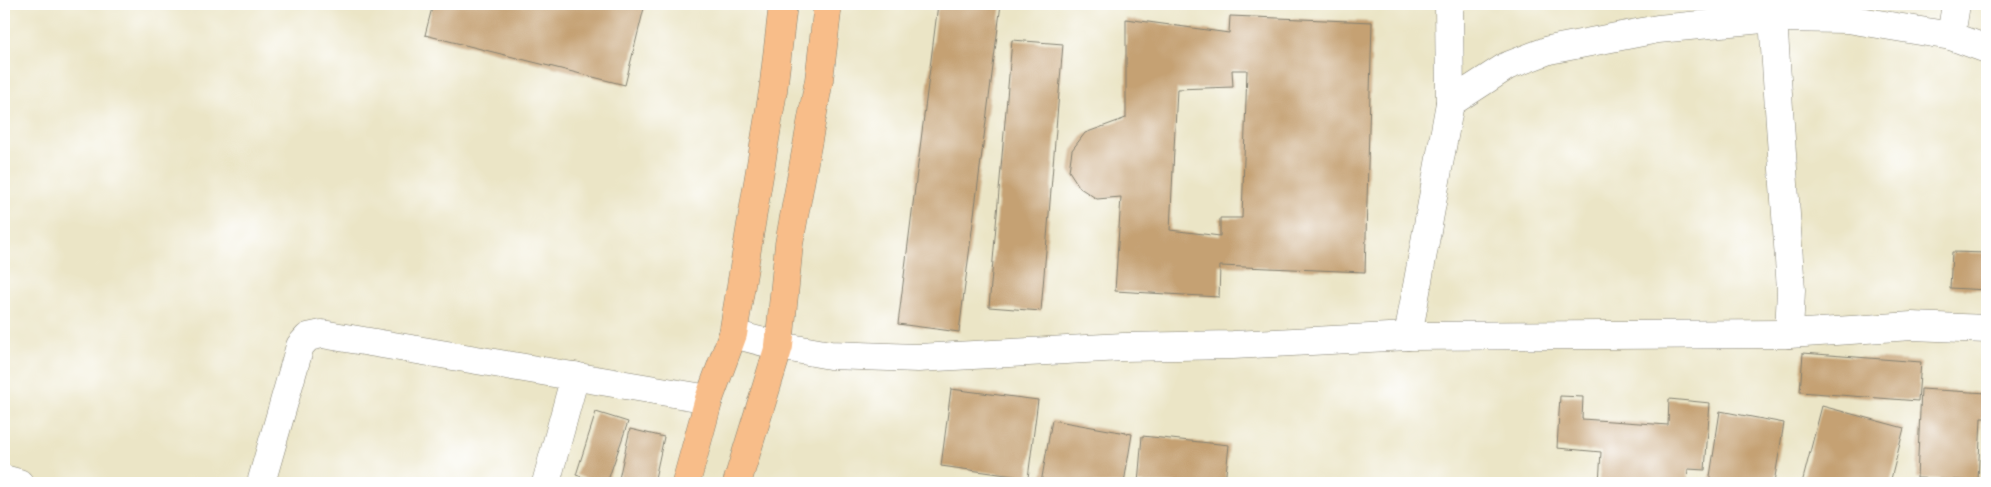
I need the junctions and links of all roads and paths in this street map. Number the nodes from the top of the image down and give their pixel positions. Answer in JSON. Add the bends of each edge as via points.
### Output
{"nodes":[{"id":1,"x":783,"y":4,"type":"edge"},
{"id":2,"x":828,"y":4,"type":"edge"},
{"id":3,"x":1449,"y":4,"type":"edge"},
{"id":4,"x":1956,"y":4,"type":"edge"},
{"id":5,"x":1773,"y":18,"type":"junction"},
{"id":6,"x":1951,"y":36,"type":"junction"},
{"id":7,"x":1987,"y":49,"type":"edge"},
{"id":8,"x":1450,"y":103,"type":"junction"},
{"id":9,"x":1987,"y":329,"type":"edge"},
{"id":10,"x":733,"y":334,"type":"junction"},
{"id":11,"x":1789,"y":334,"type":"junction"},
{"id":12,"x":1408,"y":336,"type":"junction"},
{"id":13,"x":779,"y":346,"type":"junction"},
{"id":14,"x":575,"y":376,"type":"junction"},
{"id":15,"x":709,"y":398,"type":"junction"},
{"id":16,"x":4,"y":479,"type":"edge"},
{"id":17,"x":19,"y":483,"type":"edge"},
{"id":18,"x":261,"y":483,"type":"edge"},
{"id":19,"x":546,"y":483,"type":"edge"},
{"id":20,"x":686,"y":483,"type":"edge"},
{"id":21,"x":737,"y":483,"type":"edge"}],
"edges":[{"from":1,"to":10,"type":"main road","via":[[773,91]]},
{"from":2,"to":13,"type":"main road","via":[[819,80],[789,244]]},
{"from":3,"to":8,"type":"street"},
{"from":4,"to":6,"type":"street"},
{"from":5,"to":6,"type":"street","via":[[1848,19]]},
{"from":5,"to":8,"type":"street","via":[[1658,29],[1550,50],[1507,66]]},
{"from":5,"to":11,"type":"street","via":[[1791,290]]},
{"from":6,"to":7,"type":"street"},
{"from":8,"to":12,"type":"street"},
{"from":9,"to":11,"type":"street","via":[[1912,326]]},
{"from":10,"to":13,"type":"street"},
{"from":10,"to":15,"type":"main road"},
{"from":11,"to":12,"type":"street"},
{"from":12,"to":13,"type":"street","via":[[918,358],[830,355]]},
{"from":13,"to":21,"type":"main road"},
{"from":14,"to":15,"type":"street"},
{"from":14,"to":18,"type":"street","via":[[322,334],[308,337],[300,346]]},
{"from":14,"to":19,"type":"street"},
{"from":15,"to":20,"type":"main road"},
{"from":16,"to":17,"type":"street"}]}
